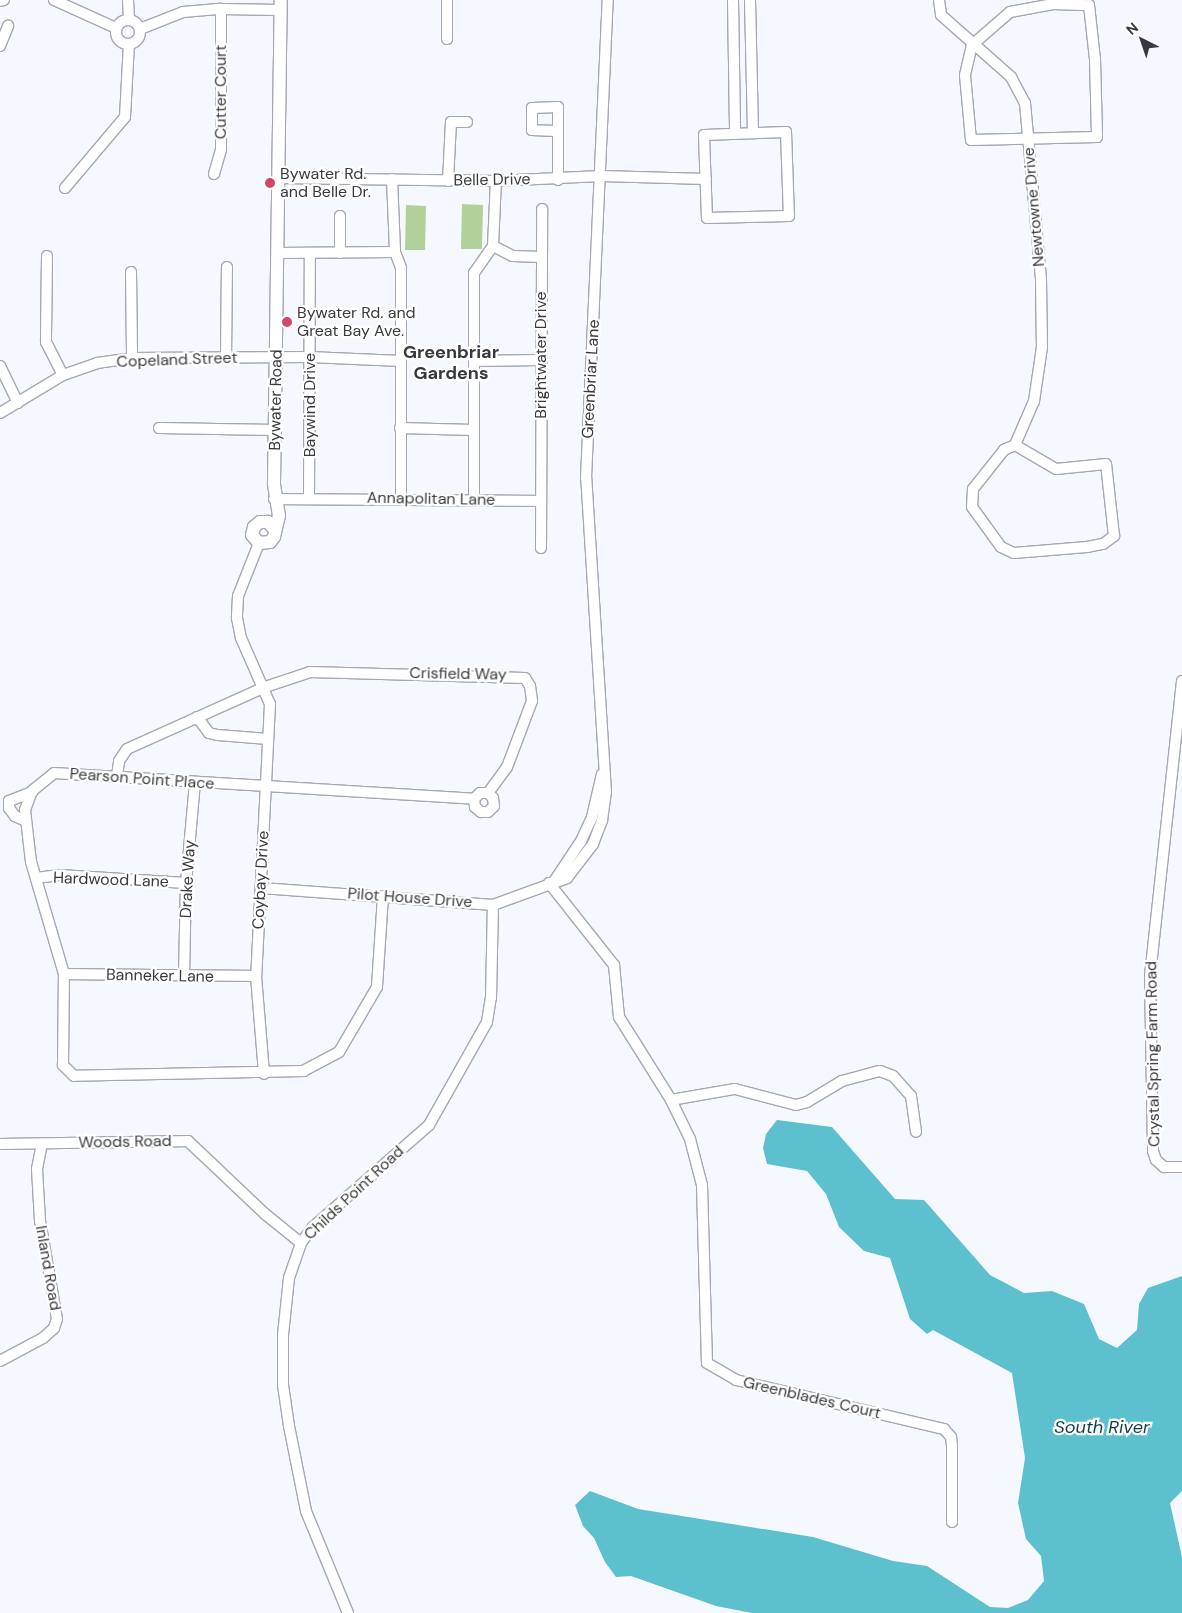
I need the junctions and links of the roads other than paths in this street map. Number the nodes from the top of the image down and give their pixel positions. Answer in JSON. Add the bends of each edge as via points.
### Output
{"nodes":[{"id":1,"x":4,"y":0,"type":"edge"},
{"id":2,"x":54,"y":0,"type":"edge"},
{"id":3,"x":128,"y":0,"type":"edge"},
{"id":4,"x":447,"y":0,"type":"edge"},
{"id":5,"x":608,"y":0,"type":"edge"},
{"id":6,"x":733,"y":0,"type":"edge"},
{"id":7,"x":750,"y":0,"type":"edge"},
{"id":8,"x":939,"y":0,"type":"edge"},
{"id":9,"x":0,"y":1,"type":"edge"},
{"id":10,"x":281,"y":5,"type":"edge"},
{"id":11,"x":221,"y":9,"type":"junction"},
{"id":12,"x":128,"y":19,"type":"junction"},
{"id":13,"x":8,"y":26,"type":"dead end"},
{"id":14,"x":116,"y":28,"type":"junction"},
{"id":15,"x":140,"y":29,"type":"junction"},
{"id":16,"x":447,"y":39,"type":"dead end"},
{"id":17,"x":129,"y":44,"type":"junction"},
{"id":18,"x":972,"y":45,"type":"junction"},
{"id":19,"x":0,"y":46,"type":"edge"},
{"id":20,"x":467,"y":122,"type":"dead end"},
{"id":21,"x":557,"y":131,"type":"dead end"},
{"id":22,"x":753,"y":133,"type":"junction"},
{"id":23,"x":735,"y":134,"type":"junction"},
{"id":24,"x":1027,"y":138,"type":"junction"},
{"id":25,"x":214,"y":174,"type":"dead end"},
{"id":26,"x":601,"y":176,"type":"junction"},
{"id":27,"x":278,"y":178,"type":"junction"},
{"id":28,"x":392,"y":179,"type":"junction"},
{"id":29,"x":706,"y":179,"type":"junction"},
{"id":30,"x":558,"y":180,"type":"junction"},
{"id":31,"x":448,"y":181,"type":"junction"},
{"id":32,"x":496,"y":181,"type":"junction"},
{"id":33,"x":65,"y":188,"type":"dead end"},
{"id":34,"x":542,"y":209,"type":"dead end"},
{"id":35,"x":340,"y":216,"type":"dead end"},
{"id":36,"x":493,"y":246,"type":"junction"},
{"id":37,"x":395,"y":252,"type":"junction"},
{"id":38,"x":277,"y":253,"type":"junction"},
{"id":39,"x":310,"y":253,"type":"junction"},
{"id":40,"x":340,"y":253,"type":"junction"},
{"id":41,"x":47,"y":256,"type":"dead end"},
{"id":42,"x":542,"y":256,"type":"junction"},
{"id":43,"x":227,"y":267,"type":"dead end"},
{"id":44,"x":131,"y":272,"type":"dead end"},
{"id":45,"x":276,"y":357,"type":"junction"},
{"id":46,"x":309,"y":357,"type":"junction"},
{"id":47,"x":132,"y":358,"type":"junction"},
{"id":48,"x":226,"y":358,"type":"junction"},
{"id":49,"x":540,"y":360,"type":"junction"},
{"id":50,"x":401,"y":361,"type":"junction"},
{"id":51,"x":474,"y":361,"type":"junction"},
{"id":52,"x":0,"y":366,"type":"edge"},
{"id":53,"x":63,"y":375,"type":"junction"},
{"id":54,"x":18,"y":403,"type":"junction"},
{"id":55,"x":0,"y":413,"type":"edge"},
{"id":56,"x":159,"y":428,"type":"dead end"},
{"id":57,"x":400,"y":428,"type":"junction"},
{"id":58,"x":276,"y":430,"type":"junction"},
{"id":59,"x":473,"y":430,"type":"junction"},
{"id":60,"x":1015,"y":445,"type":"junction"},
{"id":61,"x":309,"y":498,"type":"junction"},
{"id":62,"x":274,"y":499,"type":"junction"},
{"id":63,"x":401,"y":499,"type":"junction"},
{"id":64,"x":474,"y":499,"type":"junction"},
{"id":65,"x":540,"y":501,"type":"junction"},
{"id":66,"x":271,"y":526,"type":"junction"},
{"id":67,"x":259,"y":543,"type":"junction"},
{"id":68,"x":540,"y":548,"type":"dead end"},
{"id":69,"x":1182,"y":681,"type":"edge"},
{"id":70,"x":265,"y":687,"type":"junction"},
{"id":71,"x":197,"y":718,"type":"junction"},
{"id":72,"x":268,"y":738,"type":"junction"},
{"id":73,"x":117,"y":776,"type":"junction"},
{"id":74,"x":195,"y":782,"type":"junction"},
{"id":75,"x":264,"y":787,"type":"junction"},
{"id":76,"x":32,"y":792,"type":"junction"},
{"id":77,"x":488,"y":793,"type":"junction"},
{"id":78,"x":474,"y":799,"type":"junction"},
{"id":79,"x":26,"y":821,"type":"junction"},
{"id":80,"x":36,"y":878,"type":"junction"},
{"id":81,"x":552,"y":882,"type":"junction"},
{"id":82,"x":186,"y":883,"type":"junction"},
{"id":83,"x":261,"y":888,"type":"junction"},
{"id":84,"x":383,"y":896,"type":"junction"},
{"id":85,"x":493,"y":905,"type":"junction"},
{"id":86,"x":64,"y":974,"type":"junction"},
{"id":87,"x":184,"y":976,"type":"junction"},
{"id":88,"x":256,"y":976,"type":"junction"},
{"id":89,"x":264,"y":1074,"type":"junction"},
{"id":90,"x":671,"y":1100,"type":"junction"},
{"id":91,"x":916,"y":1132,"type":"dead end"},
{"id":92,"x":42,"y":1143,"type":"junction"},
{"id":93,"x":0,"y":1144,"type":"edge"},
{"id":94,"x":1182,"y":1167,"type":"edge"},
{"id":95,"x":301,"y":1243,"type":"junction"},
{"id":96,"x":0,"y":1361,"type":"edge"},
{"id":97,"x":952,"y":1522,"type":"dead end"},
{"id":98,"x":348,"y":1613,"type":"edge"}],
"edges":[{"from":1,"to":9,"type":"street"},
{"from":2,"to":14,"type":"street"},
{"from":3,"to":12,"type":"street"},
{"from":4,"to":16,"type":"street"},
{"from":5,"to":26,"type":"street","name":"Greenbriar Lane"},
{"from":6,"to":23,"type":"street"},
{"from":7,"to":22,"type":"street"},
{"from":8,"to":18,"type":"street","name":"Newtowne Drive","via":[[941,15]]},
{"from":10,"to":11,"type":"street"},
{"from":10,"to":27,"type":"street","name":"Bywater Road"},
{"from":11,"to":15,"type":"street","via":[[183,12]]},
{"from":11,"to":25,"type":"street","name":"Cutter Court","via":[[222,149]]},
{"from":12,"to":14,"type":"street"},
{"from":12,"to":15,"type":"street","via":[[136,22]]},
{"from":13,"to":19,"type":"street"},
{"from":14,"to":17,"type":"street","via":[[118,40]]},
{"from":15,"to":17,"type":"street","via":[[137,41]]},
{"from":17,"to":33,"type":"street","via":[[125,117]]},
{"from":18,"to":24,"type":"street","name":"Newtowne Drive","via":[[992,57],[1011,77],[1025,103]]},
{"from":18,"to":24,"type":"street","via":[[965,75],[971,140]]},
{"from":18,"to":24,"type":"street","via":[[1010,12],[1053,4],[1089,5],[1095,59],[1097,137]]},
{"from":20,"to":31,"type":"street","via":[[451,122]]},
{"from":21,"to":30,"type":"street"},
{"from":22,"to":23,"type":"street"},
{"from":22,"to":29,"type":"street","via":[[786,132],[789,216],[707,218]]},
{"from":23,"to":29,"type":"street","via":[[704,135]]},
{"from":24,"to":60,"type":"street","name":"Newtowne Drive","via":[[1041,280],[1042,347],[1034,401]]},
{"from":26,"to":29,"type":"street","name":"Belle Drive"},
{"from":26,"to":30,"type":"street","name":"Belle Drive"},
{"from":26,"to":81,"type":"street","name":"Greenbriar Lane","via":[[586,478],[604,758],[592,817],[581,841]]},
{"from":27,"to":28,"type":"street","name":"Belle Drive"},
{"from":27,"to":38,"type":"street","name":"Bywater Road"},
{"from":28,"to":31,"type":"street","name":"Belle Drive"},
{"from":28,"to":37,"type":"street"},
{"from":30,"to":32,"type":"street","name":"Belle Drive"},
{"from":31,"to":32,"type":"street","name":"Belle Drive"},
{"from":32,"to":36,"type":"street"},
{"from":34,"to":42,"type":"street","name":"Brightwater Drive"},
{"from":35,"to":40,"type":"street"},
{"from":36,"to":42,"type":"street","via":[[512,256]]},
{"from":36,"to":51,"type":"street","via":[[480,260],[474,273]]},
{"from":37,"to":40,"type":"street"},
{"from":37,"to":50,"type":"street","via":[[401,268]]},
{"from":38,"to":39,"type":"street"},
{"from":38,"to":45,"type":"street","name":"Bywater Road"},
{"from":39,"to":40,"type":"street"},
{"from":39,"to":46,"type":"street","name":"Baywind Drive"},
{"from":41,"to":53,"type":"street","via":[[46,342]]},
{"from":42,"to":49,"type":"street","name":"Brightwater Drive"},
{"from":43,"to":48,"type":"street"},
{"from":44,"to":47,"type":"street"},
{"from":45,"to":46,"type":"street","name":"Copeland Street"},
{"from":45,"to":48,"type":"street","name":"Copeland Street"},
{"from":45,"to":58,"type":"street","name":"Bywater Road"},
{"from":46,"to":50,"type":"street","name":"Copeland Street"},
{"from":46,"to":61,"type":"street","name":"Baywind Drive"},
{"from":47,"to":48,"type":"street","name":"Copeland Street"},
{"from":47,"to":53,"type":"street","name":"Copeland Street","via":[[97,363]]},
{"from":49,"to":51,"type":"street"},
{"from":49,"to":65,"type":"street","name":"Brightwater Drive"},
{"from":50,"to":57,"type":"street"},
{"from":51,"to":59,"type":"street"},
{"from":52,"to":54,"type":"street"},
{"from":53,"to":54,"type":"street","name":"Copeland Street"},
{"from":54,"to":55,"type":"street","name":"Copeland Street"},
{"from":56,"to":58,"type":"street"},
{"from":57,"to":59,"type":"street"},
{"from":57,"to":63,"type":"street"},
{"from":58,"to":62,"type":"street","name":"Bywater Road"},
{"from":59,"to":64,"type":"street"},
{"from":60,"to":60,"type":"street","name":"Newtowne Drive","via":[[1056,469],[1106,464],[1114,536],[1103,544],[1044,552],[1014,553],[1002,547],[972,507],[973,489],[1004,450]]},
{"from":61,"to":62,"type":"street","name":"Annapolitan Lane"},
{"from":61,"to":63,"type":"street","name":"Annapolitan Lane"},
{"from":62,"to":66,"type":"street","name":"Bywater Road","via":[[279,516]]},
{"from":63,"to":64,"type":"street","name":"Annapolitan Lane"},
{"from":64,"to":65,"type":"street","name":"Annapolitan Lane"},
{"from":65,"to":68,"type":"street"},
{"from":66,"to":67,"type":"street","via":[[270,542]]},
{"from":66,"to":67,"type":"street","via":[[260,522],[254,527],[254,538]]},
{"from":67,"to":70,"type":"street","via":[[238,596],[237,618],[241,638]]},
{"from":69,"to":94,"type":"street","name":"Crystal Spring Farm Road","via":[[1150,976],[1153,1151],[1156,1160],[1164,1167]]},
{"from":70,"to":71,"type":"street"},
{"from":70,"to":72,"type":"street","name":"Coybay Drive","via":[[270,704]]},
{"from":70,"to":77,"type":"street","name":"Crisfield Way","via":[[310,672],[524,678],[530,686],[532,701],[507,767]]},
{"from":71,"to":72,"type":"street","via":[[209,732],[218,736]]},
{"from":71,"to":73,"type":"street","via":[[127,749],[119,761]]},
{"from":72,"to":75,"type":"street","name":"Coybay Drive"},
{"from":73,"to":74,"type":"street","name":"Pearson Point Place"},
{"from":73,"to":76,"type":"street","name":"Pearson Point Place","via":[[54,773]]},
{"from":74,"to":75,"type":"street","name":"Pearson Point Place"},
{"from":74,"to":82,"type":"street","name":"Drake Way"},
{"from":75,"to":78,"type":"street"},
{"from":75,"to":83,"type":"street","name":"Coybay Drive"},
{"from":76,"to":79,"type":"street","via":[[25,810]]},
{"from":76,"to":79,"type":"street","name":"Pearson Point Place","via":[[9,801],[9,808]]},
{"from":77,"to":78,"type":"street"},
{"from":77,"to":78,"type":"street","via":[[494,806],[488,812],[480,812]]},
{"from":79,"to":80,"type":"street"},
{"from":80,"to":82,"type":"street","name":"Hardwood Lane","via":[[60,875]]},
{"from":80,"to":86,"type":"street"},
{"from":81,"to":85,"type":"street","name":"Pilot House Drive"},
{"from":81,"to":90,"type":"street","via":[[614,965],[619,1017]]},
{"from":82,"to":87,"type":"street","name":"Drake Way"},
{"from":83,"to":84,"type":"street","name":"Pilot House Drive"},
{"from":83,"to":88,"type":"street","name":"Coybay Drive"},
{"from":84,"to":85,"type":"street","name":"Pilot House Drive"},
{"from":84,"to":89,"type":"street","via":[[377,987],[339,1052],[304,1071]]},
{"from":85,"to":95,"type":"street","name":"Childs Point Road","via":[[491,998],[487,1022],[439,1108],[429,1125],[353,1190]]},
{"from":86,"to":87,"type":"street","name":"Banneker Lane"},
{"from":86,"to":89,"type":"street","via":[[61,1052],[63,1066],[74,1076]]},
{"from":87,"to":88,"type":"street","name":"Banneker Lane"},
{"from":88,"to":89,"type":"street","name":"Coybay Drive"},
{"from":90,"to":91,"type":"street","via":[[735,1089],[796,1104],[806,1102],[842,1081],[880,1071],[893,1076],[911,1096]]},
{"from":90,"to":97,"type":"street","name":"Greenblades Court","via":[[690,1140],[702,1185],[707,1363],[736,1380],[944,1429],[951,1437],[952,1445]]},
{"from":92,"to":93,"type":"street","name":"Woods Road"},
{"from":92,"to":95,"type":"street","name":"Woods Road","via":[[188,1141],[265,1214]]},
{"from":92,"to":96,"type":"street","name":"Inland Road","via":[[37,1169],[40,1221],[57,1319],[54,1328],[42,1338]]},
{"from":95,"to":98,"type":"street","name":"Childs Point Road","via":[[289,1278],[282,1334],[283,1385],[306,1511]]}]}
